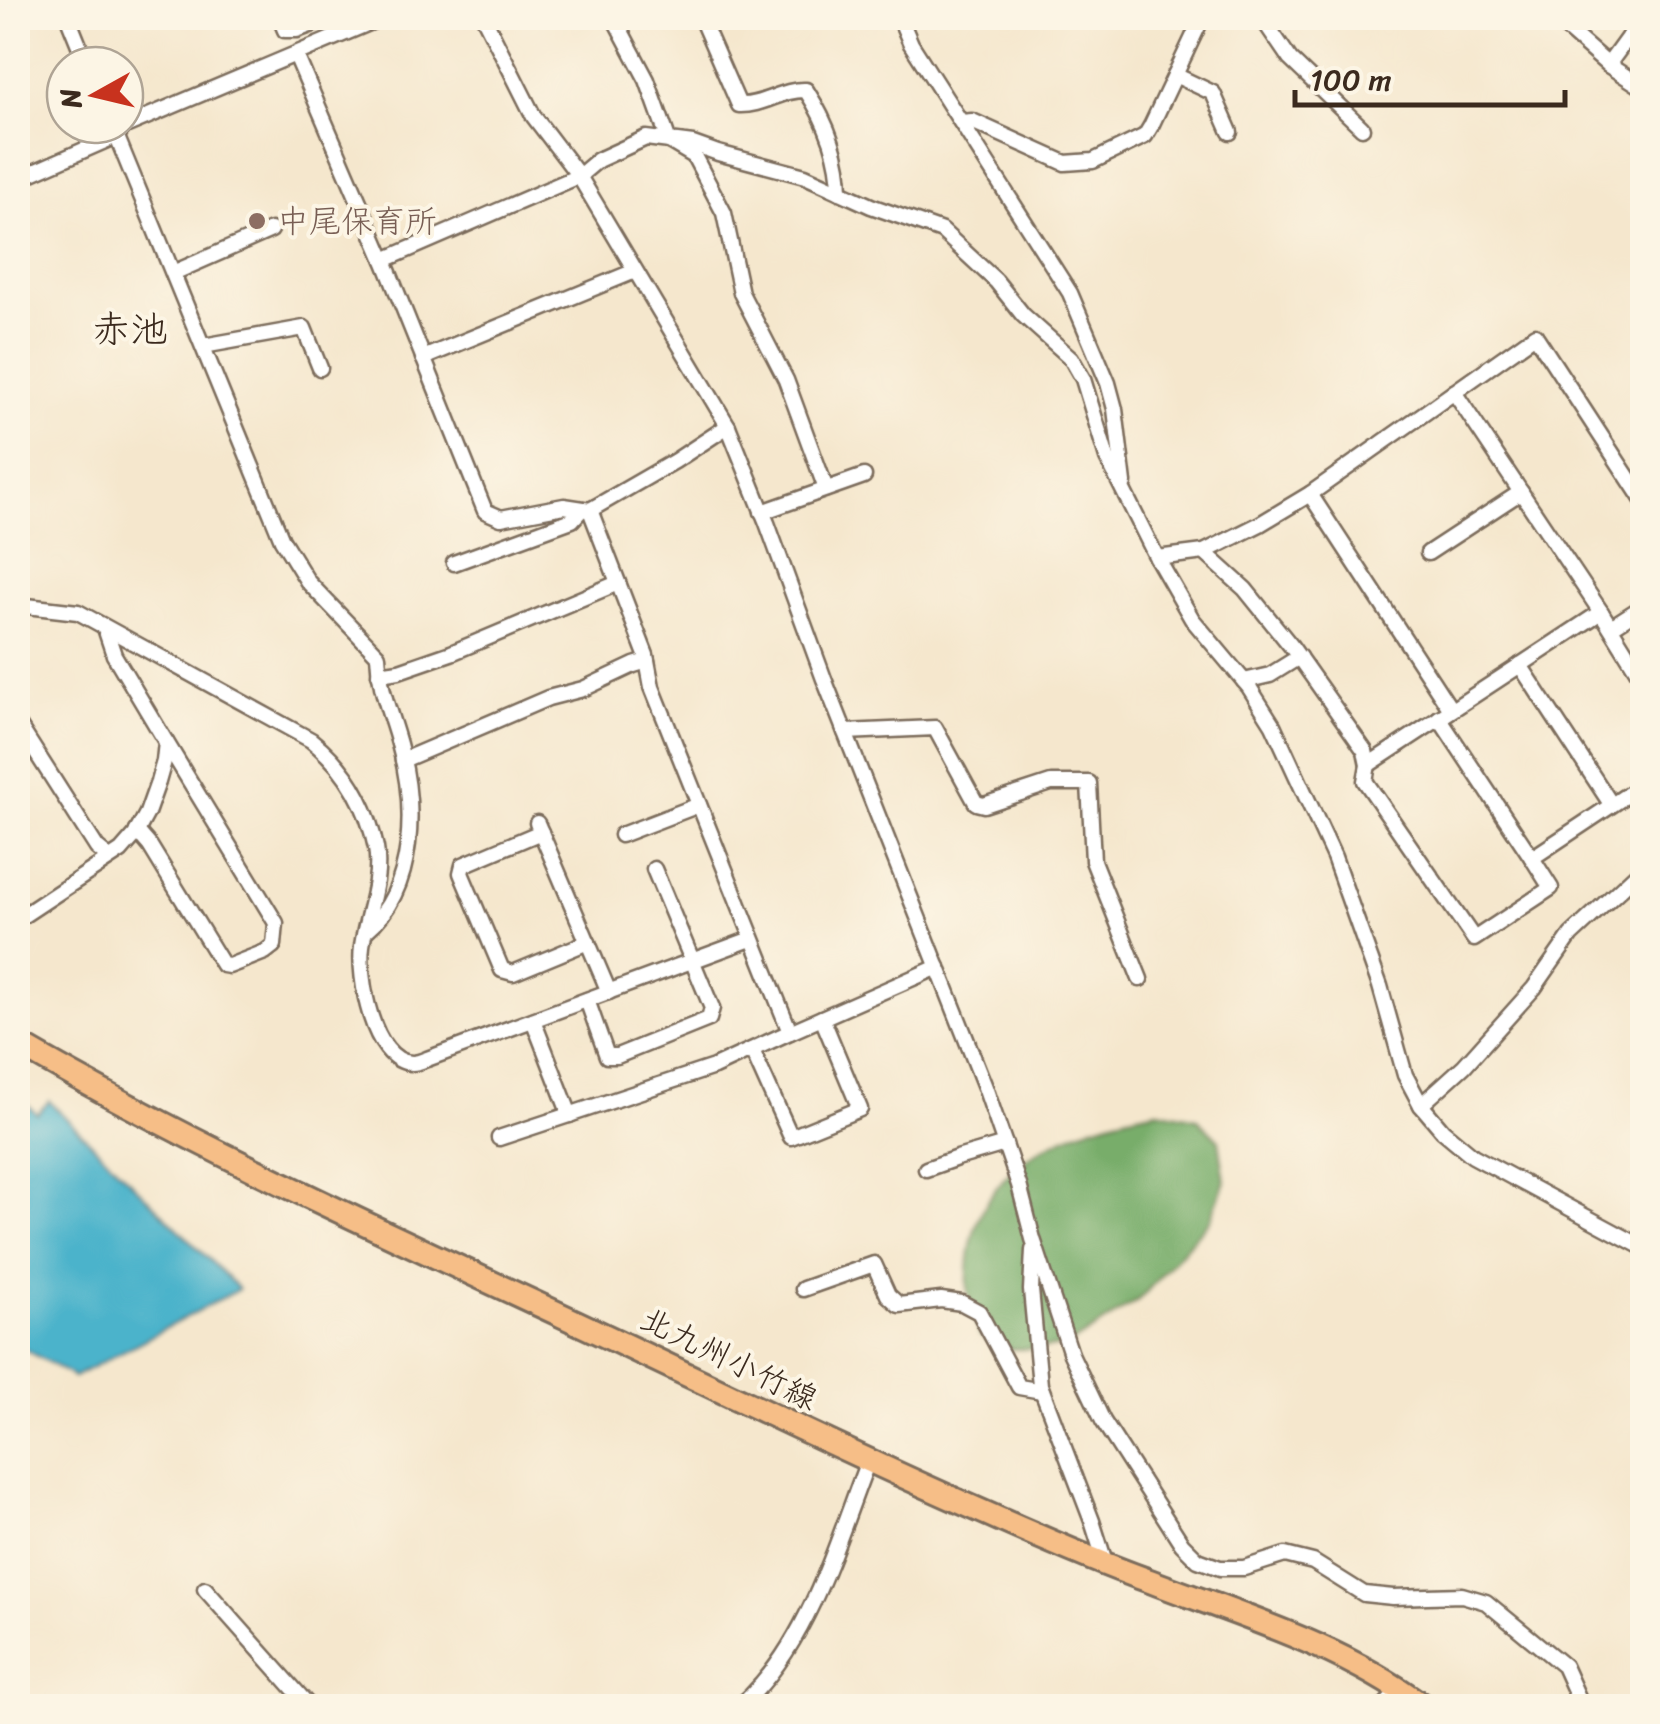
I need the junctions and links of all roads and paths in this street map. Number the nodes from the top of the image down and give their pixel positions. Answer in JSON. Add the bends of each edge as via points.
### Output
{"nodes":[{"id":1,"x":68,"y":18,"type":"edge"},
{"id":2,"x":280,"y":18,"type":"edge"},
{"id":3,"x":329,"y":18,"type":"edge"},
{"id":4,"x":381,"y":18,"type":"edge"},
{"id":5,"x":484,"y":18,"type":"edge"},
{"id":6,"x":614,"y":18,"type":"edge"},
{"id":7,"x":701,"y":18,"type":"edge"},
{"id":8,"x":900,"y":18,"type":"edge"},
{"id":9,"x":1202,"y":18,"type":"edge"},
{"id":10,"x":1262,"y":18,"type":"edge"},
{"id":11,"x":1552,"y":18,"type":"edge"},
{"id":12,"x":1642,"y":18,"type":"edge"},
{"id":13,"x":79,"y":45,"type":"edge"},
{"id":14,"x":296,"y":56,"type":"junction"},
{"id":15,"x":1608,"y":65,"type":"junction"},
{"id":16,"x":1175,"y":75,"type":"junction"},
{"id":17,"x":1642,"y":86,"type":"edge"},
{"id":18,"x":145,"y":118,"type":"edge"},
{"id":19,"x":961,"y":122,"type":"junction"},
{"id":20,"x":1362,"y":128,"type":"dead end"},
{"id":21,"x":1230,"y":132,"type":"dead end"},
{"id":22,"x":669,"y":141,"type":"junction"},
{"id":23,"x":85,"y":145,"type":"edge"},
{"id":24,"x":120,"y":145,"type":"edge"},
{"id":25,"x":579,"y":176,"type":"junction"},
{"id":26,"x":18,"y":179,"type":"edge"},
{"id":27,"x":840,"y":192,"type":"junction"},
{"id":28,"x":272,"y":230,"type":"dead end"},
{"id":29,"x":384,"y":260,"type":"junction"},
{"id":30,"x":635,"y":271,"type":"junction"},
{"id":31,"x":173,"y":273,"type":"junction"},
{"id":32,"x":203,"y":346,"type":"junction"},
{"id":33,"x":424,"y":358,"type":"junction"},
{"id":34,"x":320,"y":368,"type":"dead end"},
{"id":35,"x":1454,"y":392,"type":"junction"},
{"id":36,"x":728,"y":426,"type":"junction"},
{"id":37,"x":864,"y":476,"type":"dead end"},
{"id":38,"x":826,"y":489,"type":"junction"},
{"id":39,"x":1520,"y":492,"type":"junction"},
{"id":40,"x":1125,"y":493,"type":"junction"},
{"id":41,"x":1310,"y":494,"type":"junction"},
{"id":42,"x":1642,"y":499,"type":"edge"},
{"id":43,"x":586,"y":509,"type":"junction"},
{"id":44,"x":762,"y":512,"type":"junction"},
{"id":45,"x":1204,"y":552,"type":"junction"},
{"id":46,"x":1428,"y":553,"type":"dead end"},
{"id":47,"x":1156,"y":558,"type":"junction"},
{"id":48,"x":454,"y":563,"type":"dead end"},
{"id":49,"x":618,"y":582,"type":"junction"},
{"id":50,"x":18,"y":605,"type":"edge"},
{"id":51,"x":1642,"y":607,"type":"edge"},
{"id":52,"x":1600,"y":612,"type":"junction"},
{"id":53,"x":1611,"y":627,"type":"junction"},
{"id":54,"x":105,"y":628,"type":"junction"},
{"id":55,"x":1299,"y":658,"type":"junction"},
{"id":56,"x":648,"y":661,"type":"junction"},
{"id":57,"x":1520,"y":665,"type":"junction"},
{"id":58,"x":378,"y":674,"type":"junction"},
{"id":59,"x":1642,"y":678,"type":"edge"},
{"id":60,"x":1244,"y":681,"type":"junction"},
{"id":61,"x":1445,"y":714,"type":"junction"},
{"id":62,"x":18,"y":724,"type":"edge"},
{"id":63,"x":844,"y":732,"type":"junction"},
{"id":64,"x":166,"y":742,"type":"junction"},
{"id":65,"x":403,"y":760,"type":"junction"},
{"id":66,"x":1368,"y":765,"type":"junction"},
{"id":67,"x":1642,"y":786,"type":"edge"},
{"id":68,"x":1611,"y":804,"type":"junction"},
{"id":69,"x":699,"y":805,"type":"junction"},
{"id":70,"x":137,"y":831,"type":"junction"},
{"id":71,"x":621,"y":836,"type":"dead end"},
{"id":72,"x":109,"y":858,"type":"junction"},
{"id":73,"x":1532,"y":858,"type":"junction"},
{"id":74,"x":1642,"y":868,"type":"edge"},
{"id":75,"x":654,"y":869,"type":"dead end"},
{"id":76,"x":18,"y":919,"type":"edge"},
{"id":77,"x":366,"y":931,"type":"junction"},
{"id":78,"x":752,"y":940,"type":"junction"},
{"id":79,"x":588,"y":942,"type":"junction"},
{"id":80,"x":692,"y":962,"type":"junction"},
{"id":81,"x":938,"y":967,"type":"junction"},
{"id":82,"x":1140,"y":979,"type":"dead end"},
{"id":83,"x":609,"y":992,"type":"junction"},
{"id":84,"x":587,"y":1000,"type":"junction"},
{"id":85,"x":822,"y":1018,"type":"junction"},
{"id":86,"x":533,"y":1020,"type":"junction"},
{"id":87,"x":790,"y":1032,"type":"junction"},
{"id":88,"x":18,"y":1044,"type":"edge"},
{"id":89,"x":752,"y":1050,"type":"junction"},
{"id":90,"x":1421,"y":1105,"type":"junction"},
{"id":91,"x":570,"y":1115,"type":"junction"},
{"id":92,"x":499,"y":1138,"type":"dead end"},
{"id":93,"x":1005,"y":1144,"type":"junction"},
{"id":94,"x":926,"y":1169,"type":"dead end"},
{"id":95,"x":1033,"y":1239,"type":"junction"},
{"id":96,"x":1642,"y":1246,"type":"edge"},
{"id":97,"x":803,"y":1290,"type":"dead end"},
{"id":98,"x":1042,"y":1390,"type":"junction"},
{"id":99,"x":868,"y":1462,"type":"junction"},
{"id":100,"x":1106,"y":1566,"type":"junction"},
{"id":101,"x":205,"y":1590,"type":"dead end"},
{"id":102,"x":1402,"y":1690,"type":"junction"},
{"id":103,"x":309,"y":1706,"type":"edge"},
{"id":104,"x":740,"y":1706,"type":"edge"},
{"id":105,"x":1384,"y":1706,"type":"edge"},
{"id":106,"x":1423,"y":1706,"type":"edge"},
{"id":107,"x":1582,"y":1706,"type":"edge"}],
"edges":[{"from":1,"to":13,"type":"street"},
{"from":2,"to":3,"type":"street","via":[[285,30],[297,30]]},
{"from":4,"to":14,"type":"street"},
{"from":5,"to":25,"type":"street","via":[[534,116]]},
{"from":6,"to":22,"type":"street"},
{"from":7,"to":27,"type":"street","via":[[738,105],[806,90],[837,156]]},
{"from":8,"to":19,"type":"street"},
{"from":9,"to":16,"type":"street"},
{"from":10,"to":20,"type":"street","via":[[1290,59]]},
{"from":11,"to":15,"type":"street"},
{"from":12,"to":15,"type":"street"},
{"from":14,"to":18,"type":"street"},
{"from":14,"to":29,"type":"street"},
{"from":15,"to":17,"type":"street"},
{"from":16,"to":19,"type":"street","via":[[1144,136],[1093,160],[1065,163],[972,120]]},
{"from":16,"to":21,"type":"street","via":[[1213,93]]},
{"from":19,"to":40,"type":"street","via":[[1070,292],[1108,383]]},
{"from":22,"to":25,"type":"street","via":[[646,138]]},
{"from":22,"to":27,"type":"street","via":[[805,176]]},
{"from":22,"to":38,"type":"street","via":[[694,156],[724,213],[742,293],[786,380]]},
{"from":23,"to":26,"type":"street"},
{"from":24,"to":31,"type":"street"},
{"from":25,"to":29,"type":"street"},
{"from":25,"to":30,"type":"street"},
{"from":27,"to":40,"type":"street","via":[[942,231],[1071,358]]},
{"from":28,"to":31,"type":"street"},
{"from":29,"to":33,"type":"street"},
{"from":30,"to":33,"type":"street"},
{"from":30,"to":36,"type":"street"},
{"from":31,"to":32,"type":"street"},
{"from":32,"to":34,"type":"street","via":[[304,328]]},
{"from":32,"to":58,"type":"street","via":[[282,540],[308,582],[378,655]]},
{"from":33,"to":43,"type":"street","via":[[485,511],[501,518],[564,506]]},
{"from":35,"to":39,"type":"street"},
{"from":35,"to":41,"type":"street"},
{"from":35,"to":42,"type":"street","via":[[1535,335]]},
{"from":36,"to":43,"type":"street"},
{"from":36,"to":44,"type":"street"},
{"from":37,"to":38,"type":"street"},
{"from":38,"to":44,"type":"street"},
{"from":39,"to":46,"type":"street"},
{"from":39,"to":52,"type":"street"},
{"from":40,"to":47,"type":"street"},
{"from":41,"to":45,"type":"street"},
{"from":41,"to":61,"type":"street"},
{"from":43,"to":48,"type":"street"},
{"from":43,"to":49,"type":"street"},
{"from":44,"to":63,"type":"street"},
{"from":45,"to":47,"type":"street"},
{"from":45,"to":55,"type":"street","via":[[1246,589]]},
{"from":47,"to":60,"type":"street","via":[[1192,620]]},
{"from":49,"to":56,"type":"street"},
{"from":49,"to":58,"type":"street","via":[[451,653]]},
{"from":50,"to":54,"type":"street","via":[[78,612]]},
{"from":51,"to":53,"type":"street"},
{"from":52,"to":53,"type":"street"},
{"from":52,"to":57,"type":"street"},
{"from":53,"to":59,"type":"street"},
{"from":54,"to":64,"type":"street"},
{"from":54,"to":77,"type":"street","via":[[332,757],[358,794],[377,853]]},
{"from":55,"to":60,"type":"street"},
{"from":55,"to":66,"type":"street","via":[[1365,750]]},
{"from":56,"to":65,"type":"street"},
{"from":56,"to":69,"type":"street"},
{"from":57,"to":61,"type":"street"},
{"from":57,"to":68,"type":"street"},
{"from":58,"to":65,"type":"street"},
{"from":60,"to":90,"type":"street","via":[[1273,725],[1334,857]]},
{"from":61,"to":66,"type":"street"},
{"from":61,"to":73,"type":"street"},
{"from":62,"to":72,"type":"street"},
{"from":63,"to":81,"type":"street"},
{"from":63,"to":82,"type":"street","via":[[935,728],[976,803],[1051,782],[1090,783],[1093,861]]},
{"from":64,"to":70,"type":"street"},
{"from":64,"to":70,"type":"street","via":[[276,923],[274,945],[223,965]]},
{"from":65,"to":77,"type":"street","via":[[406,853],[395,894]]},
{"from":66,"to":73,"type":"street","via":[[1365,781],[1474,939],[1551,888]]},
{"from":67,"to":68,"type":"street"},
{"from":68,"to":73,"type":"street"},
{"from":69,"to":71,"type":"street"},
{"from":69,"to":78,"type":"street"},
{"from":70,"to":72,"type":"street"},
{"from":72,"to":76,"type":"street"},
{"from":74,"to":90,"type":"street","via":[[1572,935],[1534,988]]},
{"from":75,"to":80,"type":"street"},
{"from":77,"to":86,"type":"street","via":[[361,973],[367,1002],[380,1039],[399,1059],[427,1060]]},
{"from":78,"to":80,"type":"street"},
{"from":78,"to":87,"type":"street"},
{"from":79,"to":79,"type":"street","via":[[539,828],[463,865],[502,970]]},
{"from":79,"to":83,"type":"street"},
{"from":80,"to":83,"type":"street"},
{"from":80,"to":84,"type":"street","via":[[710,1018],[617,1056],[607,1056]]},
{"from":81,"to":85,"type":"street"},
{"from":81,"to":93,"type":"street"},
{"from":83,"to":84,"type":"street"},
{"from":84,"to":86,"type":"street"},
{"from":85,"to":87,"type":"street"},
{"from":85,"to":89,"type":"street","via":[[860,1110],[791,1137]]},
{"from":86,"to":91,"type":"street"},
{"from":87,"to":89,"type":"street"},
{"from":88,"to":99,"type":"main road","name":"北九州小竹線","via":[[334,1210]]},
{"from":89,"to":91,"type":"street"},
{"from":90,"to":96,"type":"street","via":[[1473,1156]]},
{"from":91,"to":92,"type":"street"},
{"from":93,"to":94,"type":"street"},
{"from":93,"to":95,"type":"street"},
{"from":95,"to":98,"type":"street","via":[[1031,1290]]},
{"from":95,"to":107,"type":"street","via":[[1071,1354],[1103,1421],[1198,1560],[1244,1568],[1284,1555],[1313,1562],[1364,1594],[1462,1595],[1486,1602],[1564,1666]]},
{"from":97,"to":98,"type":"street","via":[[874,1264],[899,1305],[941,1300],[980,1312],[1019,1387]]},
{"from":98,"to":100,"type":"street"},
{"from":99,"to":100,"type":"main road","name":"北九州小竹線"},
{"from":99,"to":104,"type":"street","via":[[790,1649]]},
{"from":100,"to":102,"type":"main road","name":"北九州小竹線","via":[[1318,1644]]},
{"from":101,"to":103,"type":"street"},
{"from":102,"to":105,"type":"street"},
{"from":102,"to":106,"type":"main road","name":"北九州小竹線"}]}
